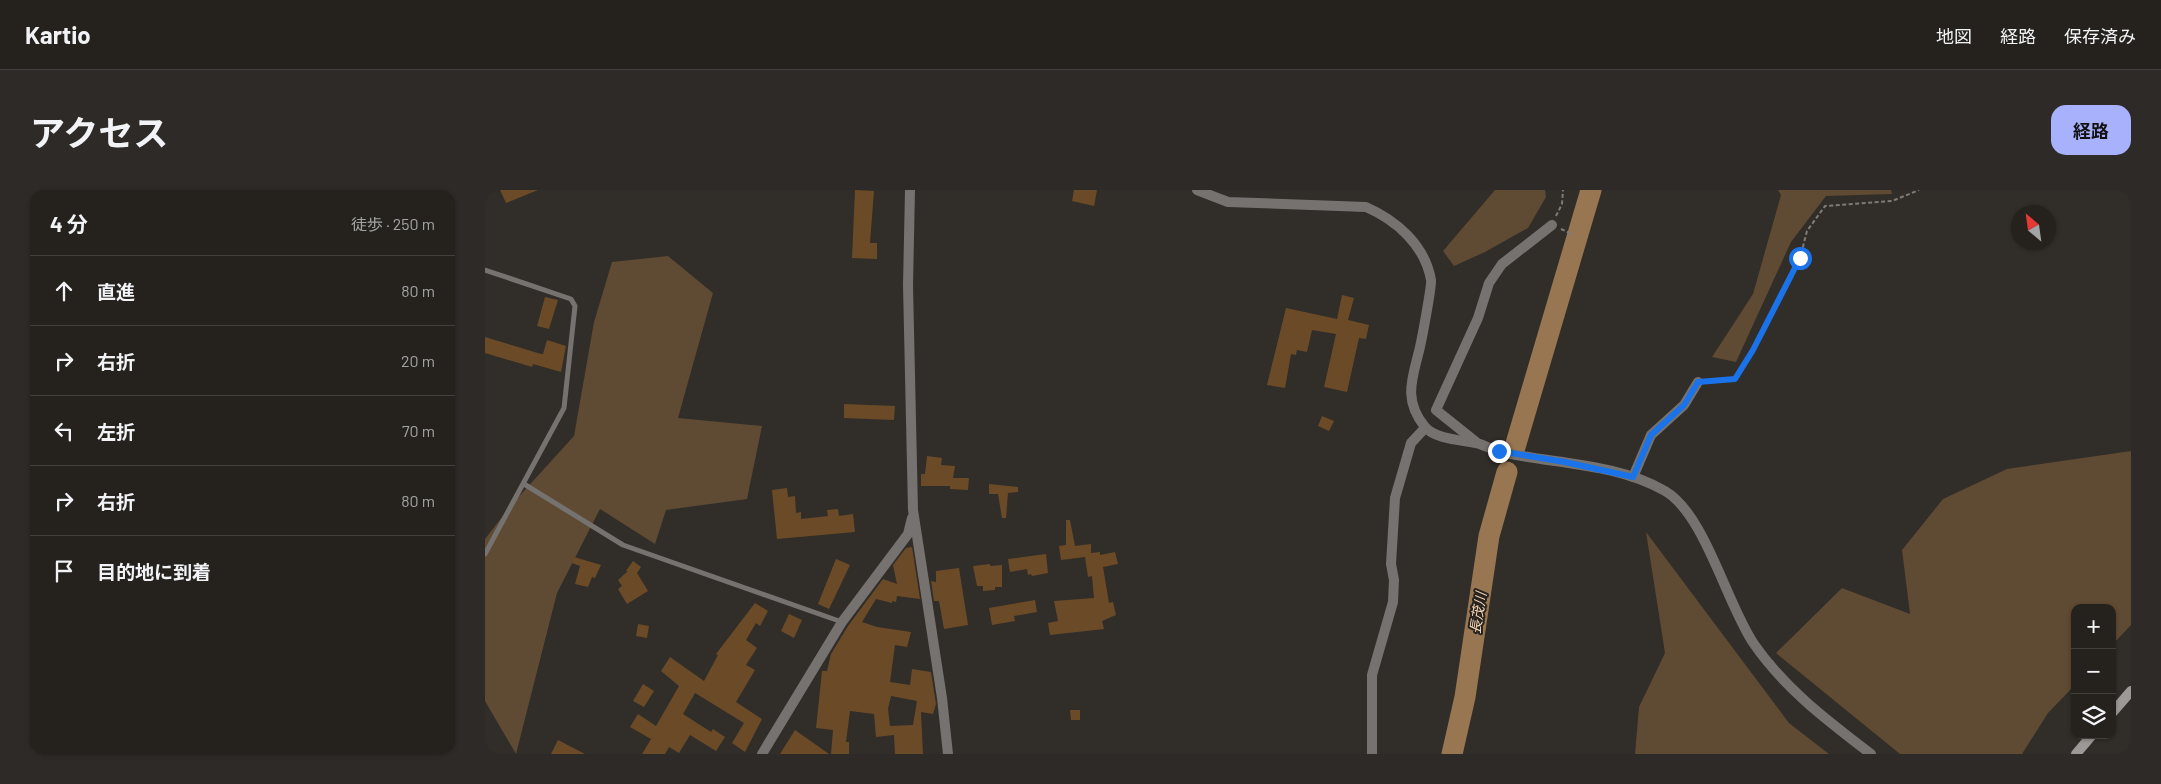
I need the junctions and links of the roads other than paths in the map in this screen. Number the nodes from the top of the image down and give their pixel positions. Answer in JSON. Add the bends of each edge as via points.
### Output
{"nodes":[{"id":1,"x":910,"y":190,"type":"edge"},
{"id":2,"x":1197,"y":190,"type":"edge"},
{"id":3,"x":1552,"y":225,"type":"road end"},
{"id":4,"x":485,"y":270,"type":"edge"},
{"id":5,"x":1698,"y":382,"type":"road end"},
{"id":6,"x":1425,"y":428,"type":"junction"},
{"id":7,"x":1479,"y":444,"type":"junction"},
{"id":8,"x":1633,"y":477,"type":"junction"},
{"id":9,"x":525,"y":484,"type":"junction"},
{"id":10,"x":913,"y":510,"type":"junction"},
{"id":11,"x":485,"y":554,"type":"edge"},
{"id":12,"x":842,"y":622,"type":"junction"},
{"id":13,"x":2131,"y":691,"type":"edge"},
{"id":14,"x":2116,"y":708,"type":"edge"},
{"id":15,"x":2089,"y":739,"type":"edge"},
{"id":16,"x":762,"y":754,"type":"edge"},
{"id":17,"x":948,"y":754,"type":"edge"},
{"id":18,"x":1372,"y":754,"type":"edge"},
{"id":19,"x":1871,"y":754,"type":"edge"},
{"id":20,"x":2076,"y":754,"type":"edge"}],
"edges":[{"from":1,"to":10,"type":"street","via":[[908,285]]},
{"from":2,"to":6,"type":"street","via":[[1227,202],[1366,207],[1398,225],[1421,251],[1431,281],[1410,388],[1411,400]]},
{"from":3,"to":7,"type":"street","via":[[1502,264],[1489,283],[1478,318],[1436,410]]},
{"from":4,"to":9,"type":"lane","via":[[571,299],[575,306],[565,408]]},
{"from":5,"to":8,"type":"street","via":[[1684,405],[1651,435]]},
{"from":6,"to":7,"type":"street","via":[[1444,437]]},
{"from":6,"to":18,"type":"street","via":[[1411,443],[1395,498],[1391,564],[1393,602],[1372,674]]},
{"from":7,"to":8,"type":"street","via":[[1499,451]]},
{"from":8,"to":19,"type":"street","via":[[1668,492],[1691,516],[1753,643],[1784,682],[1827,721]]},
{"from":9,"to":11,"type":"lane"},
{"from":9,"to":12,"type":"lane","via":[[623,545]]},
{"from":10,"to":12,"type":"street","via":[[908,534]]},
{"from":10,"to":17,"type":"street"},
{"from":12,"to":16,"type":"street"},
{"from":13,"to":14,"type":"main road"},
{"from":15,"to":20,"type":"main road"}]}
